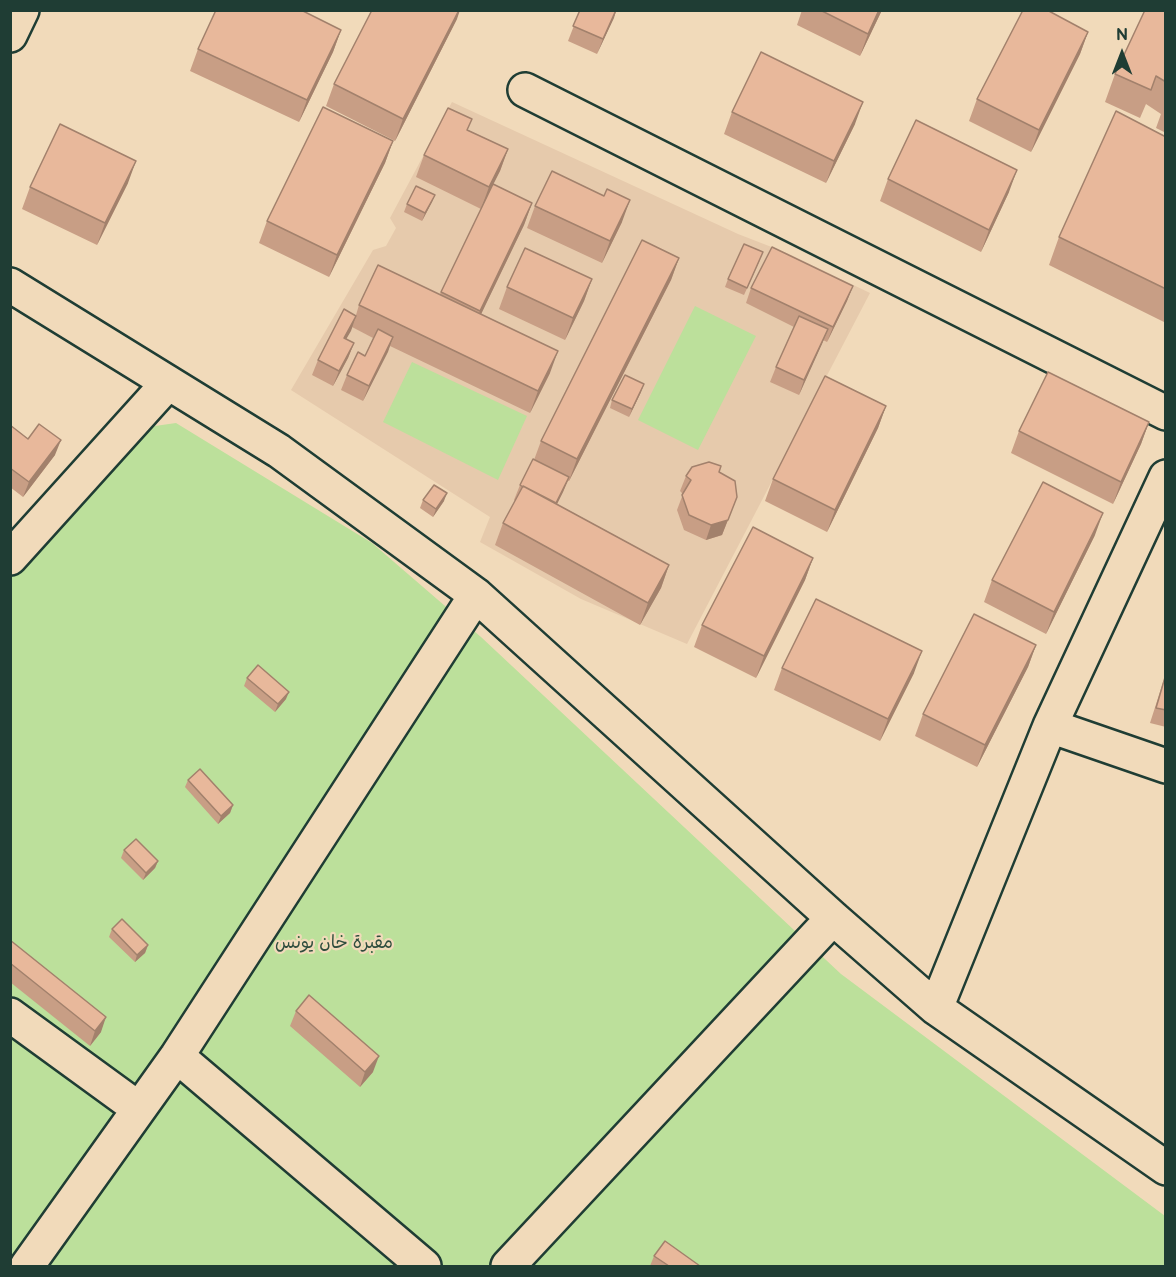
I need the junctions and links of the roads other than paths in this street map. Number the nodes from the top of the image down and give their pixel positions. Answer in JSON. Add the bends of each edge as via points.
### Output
{"nodes":[{"id":1,"x":22,"y":10,"type":"edge"},
{"id":2,"x":10,"y":35,"type":"edge"},
{"id":3,"x":525,"y":90,"type":"dead end"},
{"id":4,"x":10,"y":285,"type":"edge"},
{"id":5,"x":168,"y":383,"type":"junction"},
{"id":6,"x":1166,"y":413,"type":"edge"},
{"id":7,"x":1166,"y":477,"type":"edge"},
{"id":8,"x":10,"y":558,"type":"edge"},
{"id":9,"x":476,"y":595,"type":"junction"},
{"id":10,"x":1050,"y":726,"type":"junction"},
{"id":11,"x":1166,"y":766,"type":"edge"},
{"id":12,"x":833,"y":918,"type":"junction"},
{"id":13,"x":936,"y":1008,"type":"junction"},
{"id":14,"x":10,"y":1015,"type":"edge"},
{"id":15,"x":177,"y":1056,"type":"junction"},
{"id":16,"x":139,"y":1109,"type":"junction"},
{"id":17,"x":1166,"y":1168,"type":"edge"},
{"id":18,"x":27,"y":1266,"type":"edge"},
{"id":19,"x":424,"y":1266,"type":"edge"},
{"id":20,"x":508,"y":1266,"type":"edge"}],
"edges":[{"from":1,"to":2,"type":"street"},
{"from":3,"to":6,"type":"street"},
{"from":4,"to":5,"type":"street"},
{"from":5,"to":8,"type":"street"},
{"from":5,"to":9,"type":"street","via":[[279,451]]},
{"from":7,"to":10,"type":"street"},
{"from":9,"to":12,"type":"street"},
{"from":9,"to":15,"type":"street"},
{"from":10,"to":11,"type":"street"},
{"from":10,"to":13,"type":"street"},
{"from":12,"to":13,"type":"street"},
{"from":12,"to":20,"type":"street"},
{"from":13,"to":17,"type":"street"},
{"from":14,"to":16,"type":"street"},
{"from":15,"to":16,"type":"street"},
{"from":15,"to":19,"type":"street"},
{"from":16,"to":18,"type":"street"}]}
